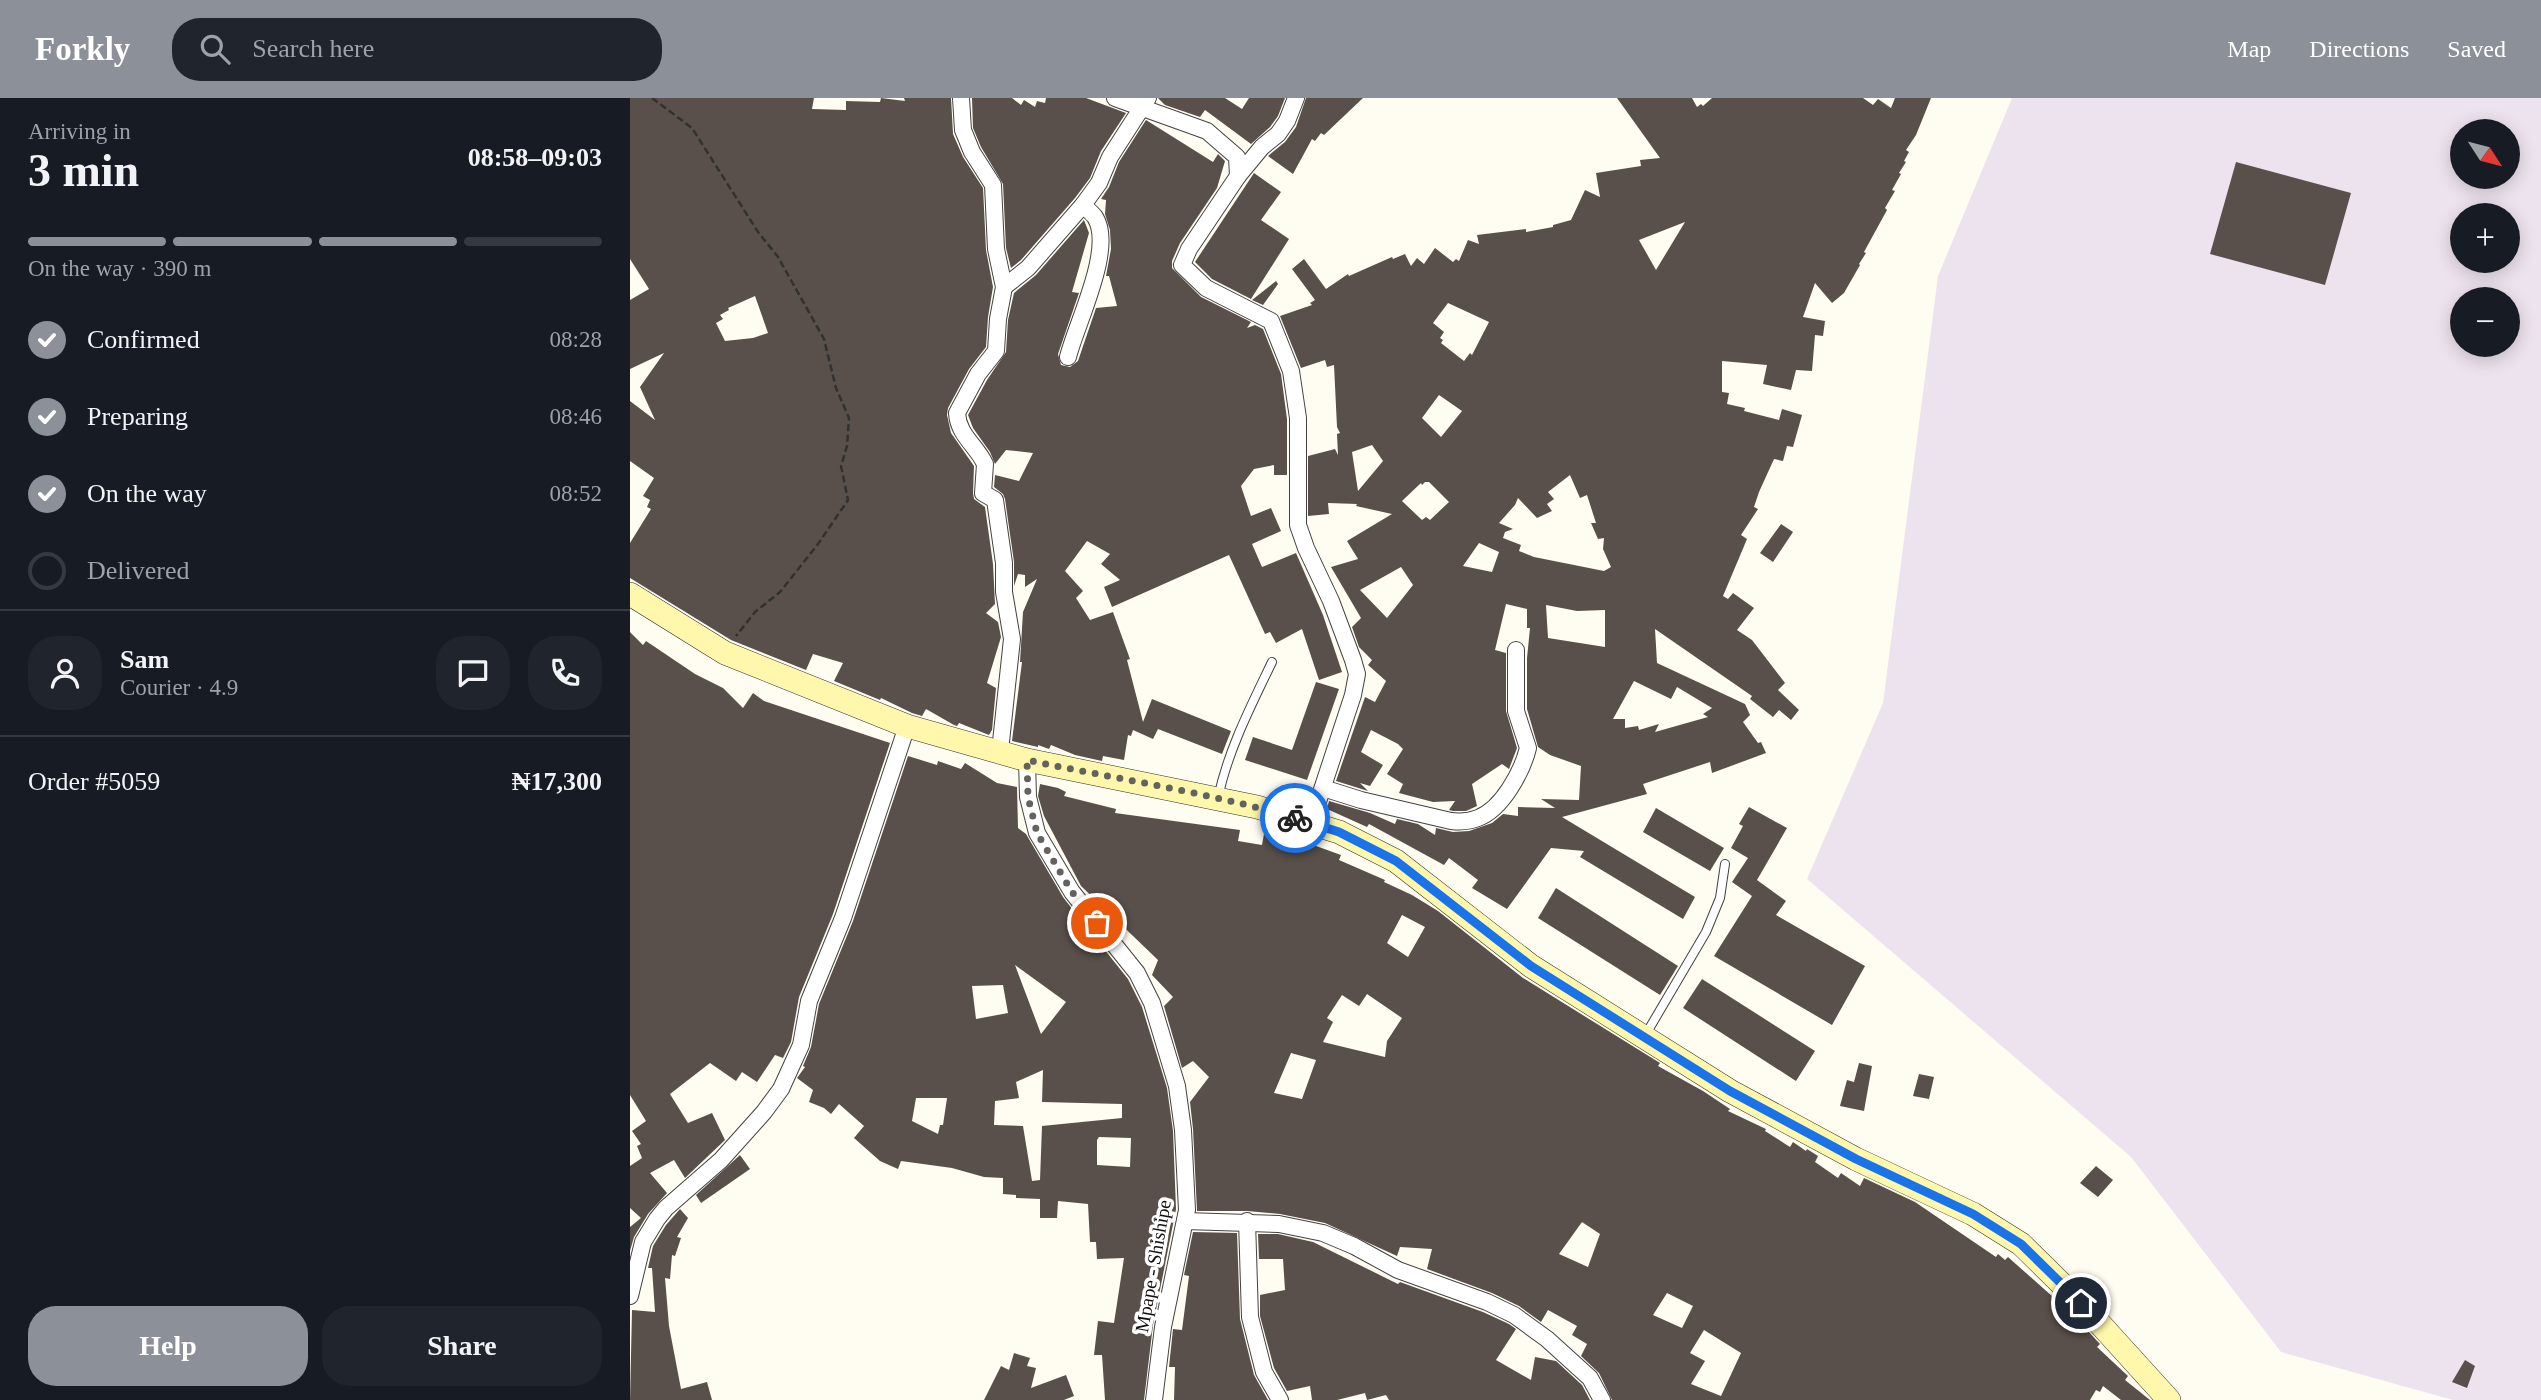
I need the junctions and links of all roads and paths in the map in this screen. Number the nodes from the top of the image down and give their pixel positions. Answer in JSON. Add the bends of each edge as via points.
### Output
{"nodes":[{"id":1,"x":652,"y":98,"type":"edge"},
{"id":2,"x":961,"y":98,"type":"edge"},
{"id":3,"x":1115,"y":98,"type":"edge"},
{"id":4,"x":1296,"y":98,"type":"edge"},
{"id":5,"x":1144,"y":103,"type":"edge"},
{"id":6,"x":1238,"y":176,"type":"junction"},
{"id":7,"x":1083,"y":205,"type":"junction"},
{"id":8,"x":1004,"y":287,"type":"junction"},
{"id":9,"x":1068,"y":357,"type":"dead end"},
{"id":10,"x":630,"y":594,"type":"edge"},
{"id":11,"x":1516,"y":650,"type":"dead end"},
{"id":12,"x":726,"y":653,"type":"junction"},
{"id":13,"x":1272,"y":662,"type":"dead end"},
{"id":14,"x":907,"y":726,"type":"junction"},
{"id":15,"x":1000,"y":751,"type":"junction"},
{"id":16,"x":1027,"y":760,"type":"junction"},
{"id":17,"x":1322,"y":788,"type":"junction"},
{"id":18,"x":1218,"y":798,"type":"junction"},
{"id":19,"x":1311,"y":823,"type":"junction"},
{"id":20,"x":1726,"y":864,"type":"dead end"},
{"id":21,"x":1644,"y":1037,"type":"junction"},
{"id":22,"x":1185,"y":1221,"type":"junction"},
{"id":23,"x":1247,"y":1221,"type":"junction"},
{"id":24,"x":630,"y":1296,"type":"edge"},
{"id":25,"x":1154,"y":1400,"type":"edge"},
{"id":26,"x":1280,"y":1400,"type":"edge"},
{"id":27,"x":1602,"y":1400,"type":"edge"},
{"id":28,"x":2169,"y":1400,"type":"edge"}],
"edges":[{"from":1,"to":12,"type":"path","via":[[689,124],[792,279],[824,339],[849,418],[841,466],[848,500],[780,592],[755,612]]},
{"from":2,"to":8,"type":"street","via":[[963,130],[993,186],[996,249]]},
{"from":3,"to":5,"type":"street"},
{"from":4,"to":6,"type":"street","via":[[1278,134]]},
{"from":5,"to":6,"type":"street","via":[[1207,131],[1237,157]]},
{"from":5,"to":7,"type":"street"},
{"from":6,"to":17,"type":"street","via":[[1182,265],[1206,288],[1271,321],[1292,371],[1298,418],[1298,525],[1357,674]]},
{"from":7,"to":8,"type":"street","via":[[1028,268]]},
{"from":7,"to":9,"type":"street","via":[[1096,218],[1100,244],[1090,295]]},
{"from":8,"to":15,"type":"street","via":[[996,351],[957,413],[964,436],[985,464],[983,493],[995,500],[1004,563],[1012,639]]},
{"from":10,"to":12,"type":"street"},
{"from":11,"to":17,"type":"street","via":[[1516,712],[1528,748],[1494,809],[1480,818],[1451,821]]},
{"from":12,"to":14,"type":"street"},
{"from":13,"to":18,"type":"lane","via":[[1224,770]]},
{"from":14,"to":15,"type":"street"},
{"from":14,"to":24,"type":"street","via":[[843,918],[809,1001],[801,1045],[781,1089],[721,1160],[657,1219],[643,1242]]},
{"from":15,"to":16,"type":"street"},
{"from":16,"to":18,"type":"street"},
{"from":16,"to":22,"type":"street","name":"Mpape - Shishipe","via":[[1028,797],[1037,833],[1072,892],[1137,973],[1153,1003],[1177,1086],[1184,1130]]},
{"from":17,"to":19,"type":"street"},
{"from":18,"to":19,"type":"street"},
{"from":19,"to":21,"type":"street","via":[[1396,861],[1531,966]]},
{"from":20,"to":21,"type":"lane","via":[[1720,898],[1706,932]]},
{"from":21,"to":28,"type":"street","via":[[1780,1119],[1973,1214],[2021,1244]]},
{"from":22,"to":23,"type":"street"},
{"from":22,"to":25,"type":"street","name":"Mpape - Shishipe","via":[[1163,1327]]},
{"from":23,"to":26,"type":"street","via":[[1250,1317],[1264,1372]]},
{"from":23,"to":27,"type":"street","via":[[1303,1228],[1336,1238],[1398,1270],[1505,1311],[1573,1362],[1590,1378]]}]}
